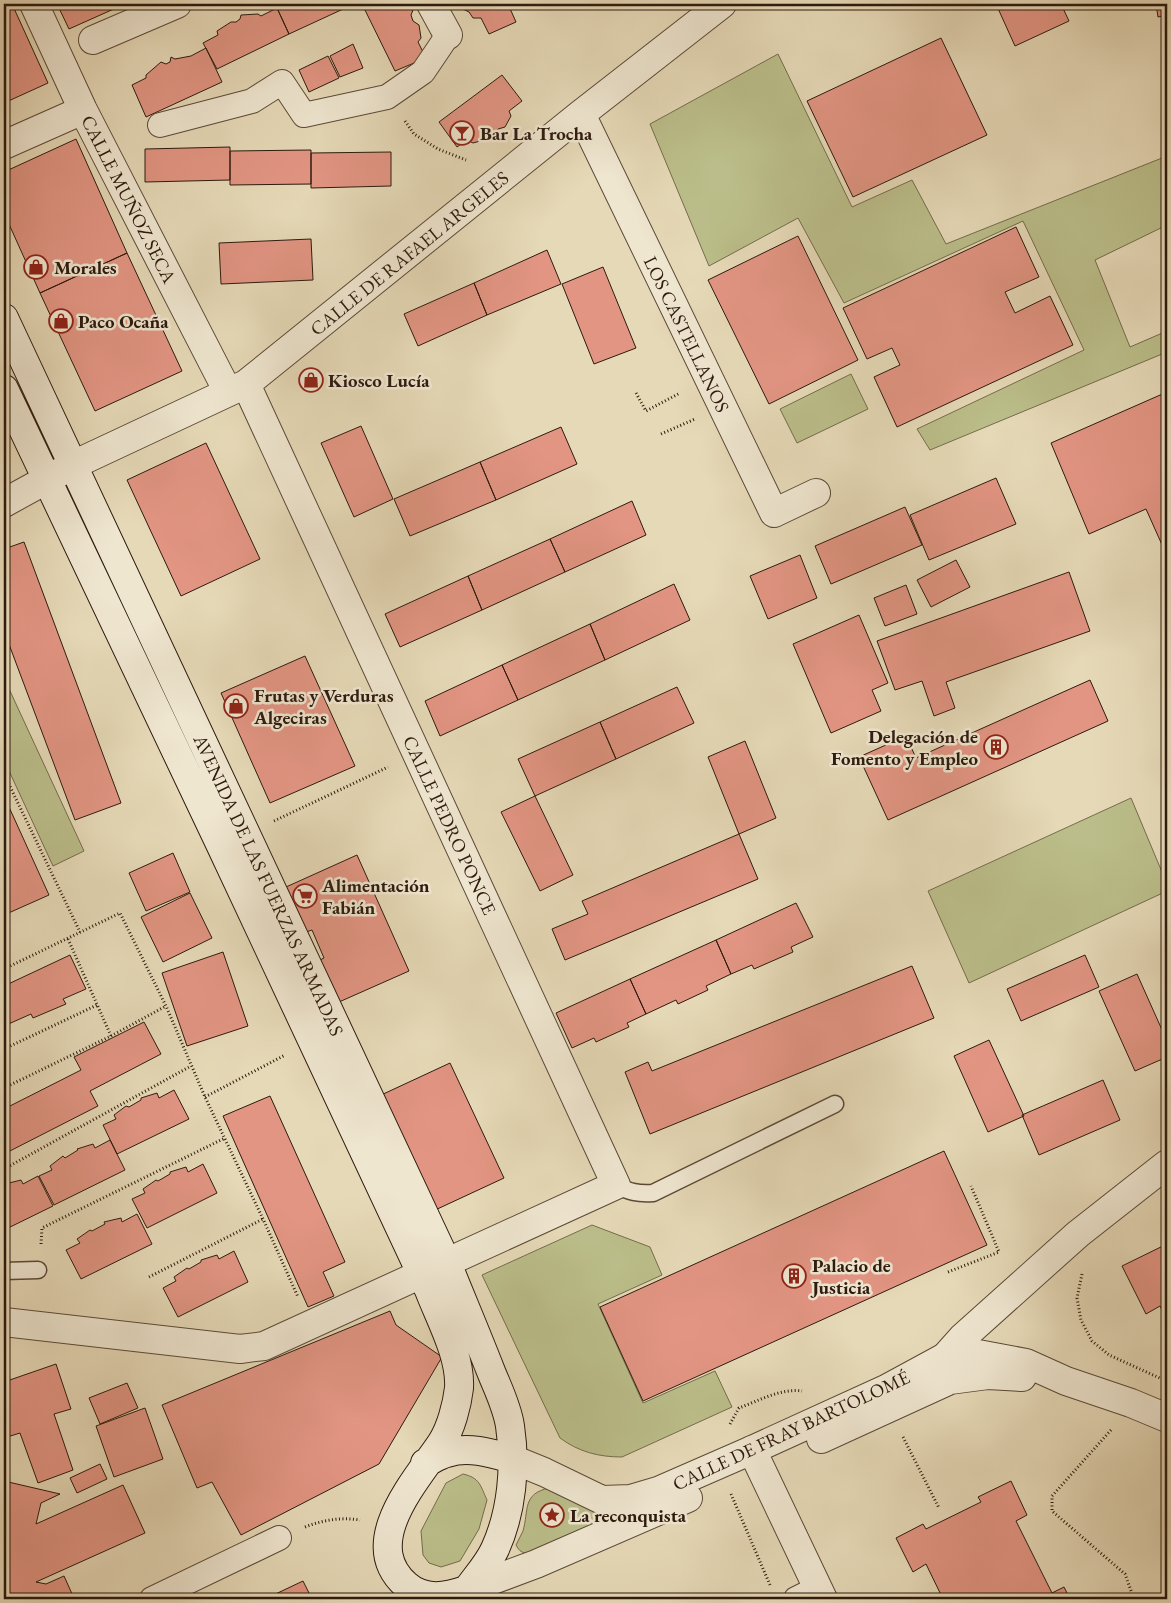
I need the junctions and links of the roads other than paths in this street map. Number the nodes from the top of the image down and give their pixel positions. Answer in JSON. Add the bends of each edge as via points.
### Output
{"nodes":[{"id":1,"x":34,"y":4,"type":"edge"},
{"id":2,"x":177,"y":4,"type":"edge"},
{"id":3,"x":431,"y":4,"type":"edge"},
{"id":4,"x":722,"y":4,"type":"edge"},
{"id":5,"x":448,"y":35,"type":"joint"},
{"id":6,"x":93,"y":40,"type":"dead end"},
{"id":7,"x":83,"y":110,"type":"junction"},
{"id":8,"x":581,"y":114,"type":"junction"},
{"id":9,"x":160,"y":125,"type":"dead end"},
{"id":10,"x":4,"y":145,"type":"edge"},
{"id":11,"x":4,"y":318,"type":"edge"},
{"id":12,"x":237,"y":388,"type":"junction"},
{"id":13,"x":4,"y":389,"type":"edge"},
{"id":14,"x":73,"y":465,"type":"junction"},
{"id":15,"x":46,"y":478,"type":"junction"},
{"id":16,"x":816,"y":493,"type":"dead end"},
{"id":17,"x":4,"y":503,"type":"edge"},
{"id":18,"x":835,"y":1104,"type":"dead end"},
{"id":19,"x":1167,"y":1164,"type":"edge"},
{"id":20,"x":616,"y":1185,"type":"junction"},
{"id":21,"x":447,"y":1263,"type":"junction"},
{"id":22,"x":4,"y":1270,"type":"edge"},
{"id":23,"x":38,"y":1270,"type":"road end"},
{"id":24,"x":421,"y":1274,"type":"junction"},
{"id":25,"x":4,"y":1322,"type":"edge"},
{"id":26,"x":945,"y":1357,"type":"junction"},
{"id":27,"x":1066,"y":1381,"type":"junction"},
{"id":28,"x":1167,"y":1418,"type":"edge"},
{"id":29,"x":510,"y":1425,"type":"junction"},
{"id":30,"x":756,"y":1458,"type":"junction"},
{"id":31,"x":512,"y":1460,"type":"junction"},
{"id":32,"x":425,"y":1463,"type":"junction"},
{"id":33,"x":544,"y":1472,"type":"junction"},
{"id":34,"x":279,"y":1538,"type":"road end"},
{"id":35,"x":391,"y":1566,"type":"junction"},
{"id":36,"x":464,"y":1594,"type":"edge"},
{"id":37,"x":812,"y":1596,"type":"edge"},
{"id":38,"x":152,"y":1599,"type":"edge"},
{"id":39,"x":393,"y":1599,"type":"edge"}],
"edges":[{"from":1,"to":7,"type":"street","name":"CALLE MUÑOZ SECA"},
{"from":2,"to":6,"type":"street"},
{"from":3,"to":5,"type":"street"},
{"from":4,"to":8,"type":"street","name":"CALLE DE RAFAEL ARGELES"},
{"from":5,"to":9,"type":"street","via":[[422,72],[387,96],[304,115],[282,82],[252,102]]},
{"from":7,"to":10,"type":"street"},
{"from":7,"to":12,"type":"street","name":"CALLE MUÑOZ SECA"},
{"from":8,"to":12,"type":"street","name":"CALLE DE RAFAEL ARGELES"},
{"from":8,"to":16,"type":"street","name":"LOS CASTELLANOS","via":[[774,513]]},
{"from":11,"to":14,"type":"street","name":"AVENIDA DE LAS FUERZAS ARMADAS"},
{"from":12,"to":14,"type":"street","name":"CALLE DE RAFAEL ARGELES"},
{"from":12,"to":20,"type":"street","name":"CALLE PEDRO PONCE","via":[[417,753]]},
{"from":13,"to":15,"type":"street","name":"AVENIDA DE LAS FUERZAS ARMADAS"},
{"from":14,"to":15,"type":"street","name":"CALLE DE RAFAEL ARGELES"},
{"from":14,"to":21,"type":"street","name":"AVENIDA DE LAS FUERZAS ARMADAS"},
{"from":15,"to":17,"type":"street","name":"CALLE DE RAFAEL ARGELES"},
{"from":15,"to":24,"type":"street","name":"AVENIDA DE LAS FUERZAS ARMADAS"},
{"from":18,"to":20,"type":"lane","via":[[653,1192],[640,1194]]},
{"from":19,"to":26,"type":"street","via":[[1078,1234]]},
{"from":20,"to":21,"type":"street"},
{"from":21,"to":24,"type":"street"},
{"from":21,"to":29,"type":"street","name":"AVENIDA DE LAS FUERZAS ARMADAS"},
{"from":22,"to":23,"type":"lane"},
{"from":24,"to":25,"type":"street","via":[[264,1346],[240,1349]]},
{"from":24,"to":32,"type":"street","name":"AVENIDA DE LAS FUERZAS ARMADAS","via":[[455,1357],[459,1387],[443,1440]]},
{"from":26,"to":27,"type":"street","name":"CALLE DE FRAY BARTOLOMÉ","via":[[978,1354],[1026,1363]]},
{"from":26,"to":30,"type":"street","name":"CALLE DE FRAY BARTOLOMÉ"},
{"from":27,"to":28,"type":"street","name":"CALLE DE FRAY BARTOLOMÉ"},
{"from":27,"to":30,"type":"street","name":"CALLE DE FRAY BARTOLOMÉ","via":[[988,1375],[950,1380],[889,1409]]},
{"from":29,"to":31,"type":"street","name":"AVENIDA DE LAS FUERZAS ARMADAS"},
{"from":29,"to":33,"type":"street","name":"CALLE DE FRAY BARTOLOMÉ"},
{"from":30,"to":33,"type":"street","name":"CALLE DE FRAY BARTOLOMÉ","via":[[631,1499],[602,1500]]},
{"from":30,"to":36,"type":"street","name":"CALLE DE FRAY BARTOLOMÉ","via":[[725,1481]]},
{"from":30,"to":37,"type":"street","name":"CALLE DE FRAY BARTOLOMÉ"},
{"from":31,"to":32,"type":"street","via":[[471,1450],[447,1453]]},
{"from":31,"to":33,"type":"street"},
{"from":31,"to":36,"type":"street","via":[[511,1487],[503,1529],[495,1550]]},
{"from":32,"to":35,"type":"street","via":[[407,1490],[392,1524],[387,1543]]},
{"from":34,"to":38,"type":"street"},
{"from":35,"to":36,"type":"street","via":[[411,1590],[426,1596]]},
{"from":35,"to":39,"type":"street"}]}
